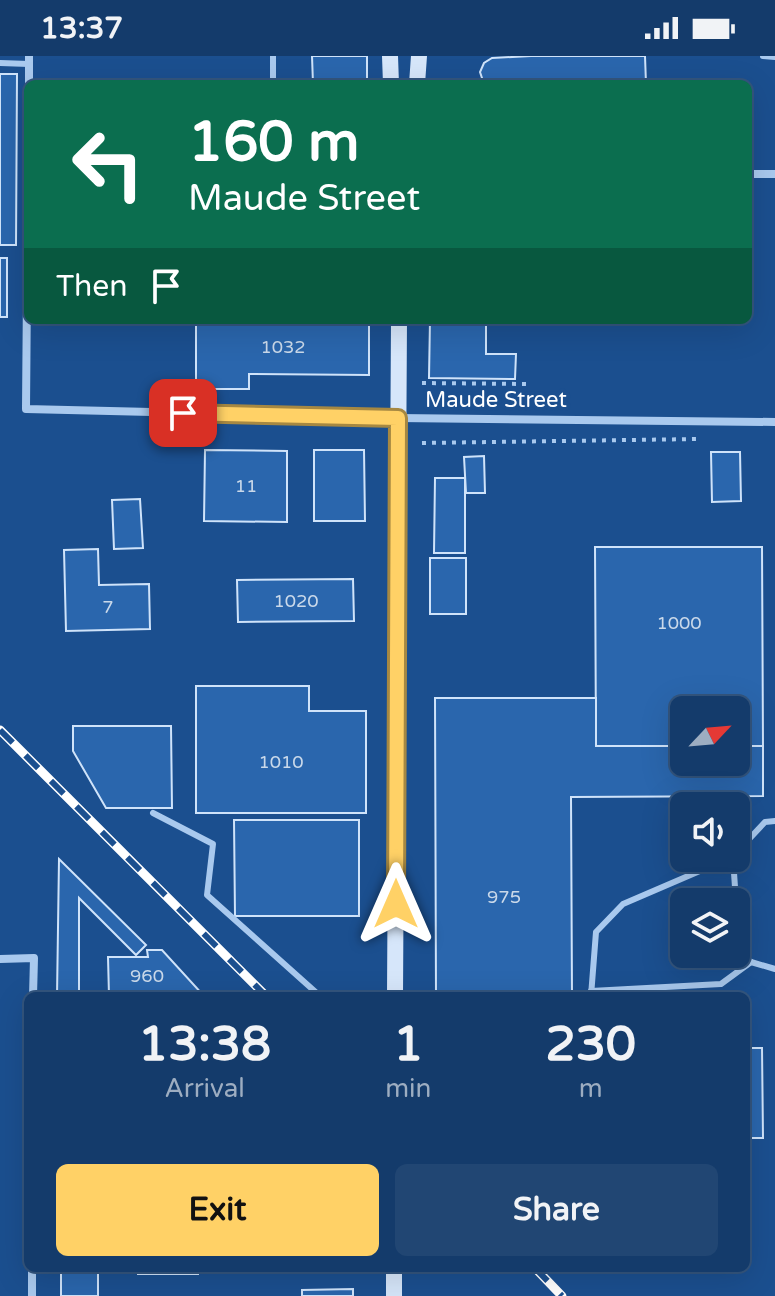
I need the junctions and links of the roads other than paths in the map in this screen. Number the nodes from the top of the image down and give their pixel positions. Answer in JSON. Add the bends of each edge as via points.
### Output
{"nodes":[{"id":1,"x":273,"y":56,"type":"edge"},
{"id":2,"x":390,"y":56,"type":"edge"},
{"id":3,"x":419,"y":56,"type":"edge"},
{"id":4,"x":763,"y":56,"type":"edge"},
{"id":5,"x":775,"y":57,"type":"edge"},
{"id":6,"x":29,"y":60,"type":"edge"},
{"id":7,"x":0,"y":63,"type":"edge"},
{"id":8,"x":273,"y":80,"type":"edge"},
{"id":9,"x":391,"y":80,"type":"edge"},
{"id":10,"x":417,"y":80,"type":"edge"},
{"id":11,"x":752,"y":174,"type":"edge"},
{"id":12,"x":775,"y":174,"type":"edge"},
{"id":13,"x":27,"y":324,"type":"edge"},
{"id":14,"x":399,"y":324,"type":"edge"},
{"id":15,"x":398,"y":418,"type":"junction"},
{"id":16,"x":775,"y":422,"type":"edge"},
{"id":17,"x":153,"y":813,"type":"dead end"},
{"id":18,"x":775,"y":821,"type":"edge"},
{"id":19,"x":750,"y":838,"type":"edge"},
{"id":20,"x":696,"y":872,"type":"edge"},
{"id":21,"x":0,"y":959,"type":"edge"},
{"id":22,"x":751,"y":962,"type":"joint"},
{"id":23,"x":775,"y":969,"type":"edge"},
{"id":24,"x":33,"y":992,"type":"edge"},
{"id":25,"x":316,"y":992,"type":"edge"},
{"id":26,"x":395,"y":992,"type":"edge"},
{"id":27,"x":591,"y":992,"type":"edge"},
{"id":28,"x":605,"y":992,"type":"edge"},
{"id":29,"x":32,"y":1272,"type":"edge"},
{"id":30,"x":394,"y":1272,"type":"edge"},
{"id":31,"x":32,"y":1296,"type":"edge"},
{"id":32,"x":394,"y":1296,"type":"edge"}],
"edges":[{"from":1,"to":8,"type":"lane"},
{"from":2,"to":9,"type":"main road"},
{"from":3,"to":10,"type":"main road"},
{"from":4,"to":5,"type":"lane"},
{"from":6,"to":7,"type":"lane"},
{"from":11,"to":12,"type":"street"},
{"from":13,"to":15,"type":"street","name":"Maude Street","via":[[26,409]]},
{"from":14,"to":15,"type":"main road"},
{"from":15,"to":16,"type":"street","name":"Maude Street"},
{"from":15,"to":26,"type":"main road"},
{"from":17,"to":25,"type":"lane","via":[[213,844],[207,895]]},
{"from":18,"to":19,"type":"lane","via":[[765,822]]},
{"from":20,"to":27,"type":"lane","via":[[623,904],[596,932]]},
{"from":21,"to":24,"type":"street","via":[[34,958]]},
{"from":22,"to":23,"type":"lane"},
{"from":22,"to":28,"type":"lane","via":[[721,984]]},
{"from":29,"to":31,"type":"street"},
{"from":30,"to":32,"type":"main road"}]}
